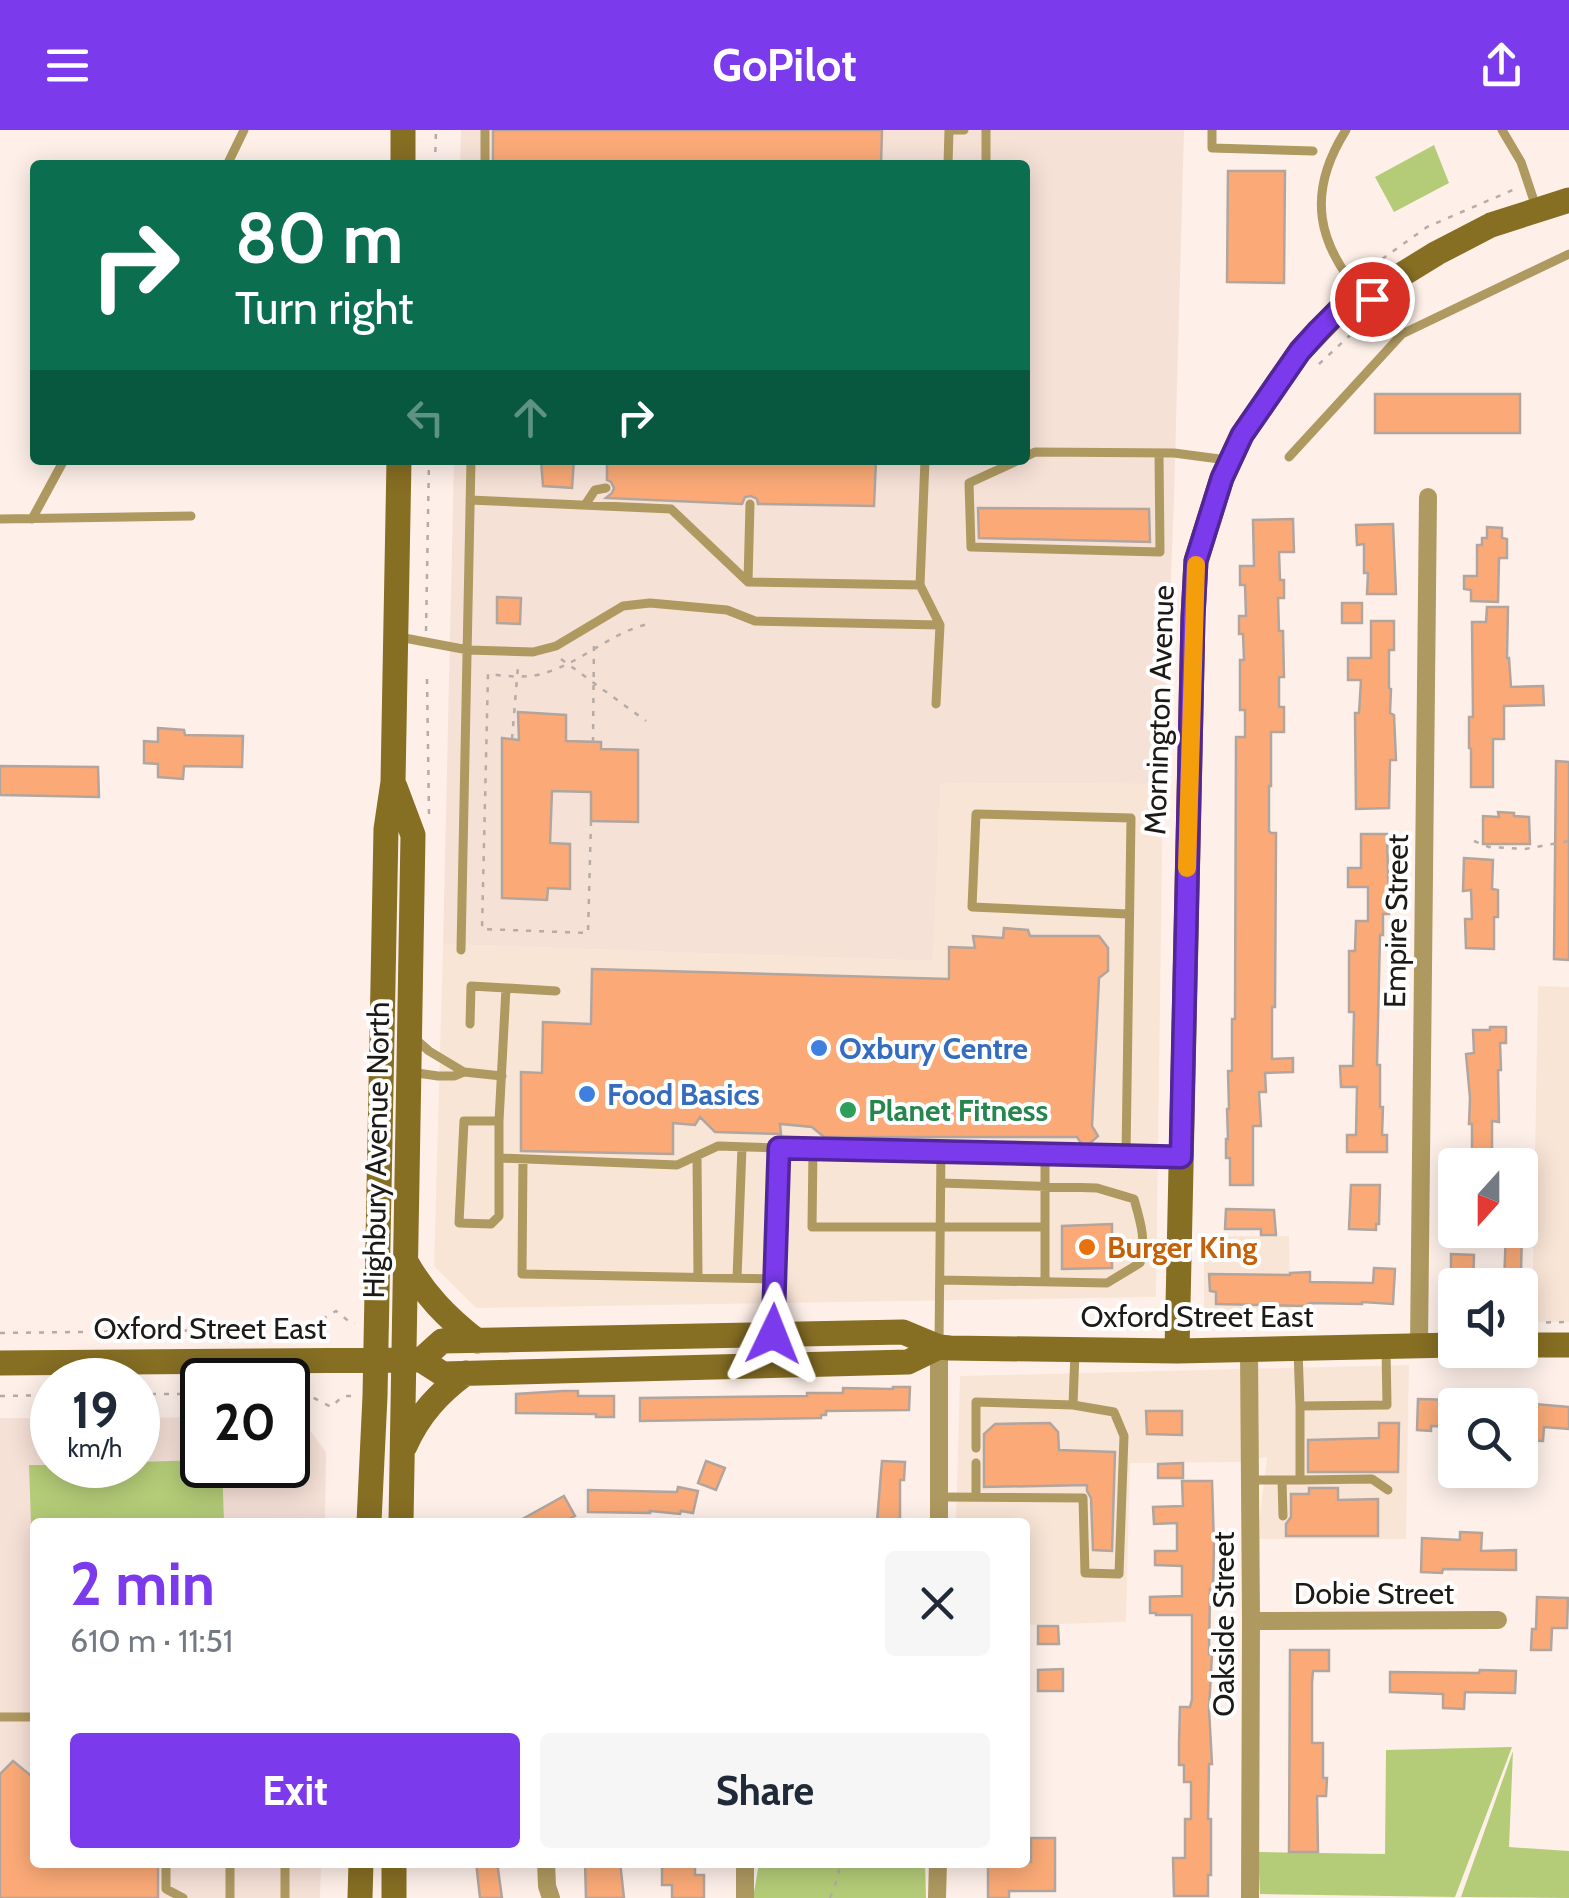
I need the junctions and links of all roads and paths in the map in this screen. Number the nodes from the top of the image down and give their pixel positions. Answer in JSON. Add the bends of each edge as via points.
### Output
{"nodes":[{"id":1,"x":244,"y":130,"type":"edge"},
{"id":2,"x":403,"y":130,"type":"edge"},
{"id":3,"x":436,"y":130,"type":"edge"},
{"id":4,"x":485,"y":130,"type":"edge"},
{"id":5,"x":948,"y":130,"type":"edge"},
{"id":6,"x":964,"y":130,"type":"edge"},
{"id":7,"x":986,"y":130,"type":"edge"},
{"id":8,"x":1212,"y":130,"type":"edge"},
{"id":9,"x":1346,"y":130,"type":"edge"},
{"id":10,"x":1502,"y":130,"type":"edge"},
{"id":11,"x":1313,"y":151,"type":"dead end"},
{"id":12,"x":229,"y":160,"type":"edge"},
{"id":13,"x":403,"y":160,"type":"edge"},
{"id":14,"x":435,"y":160,"type":"edge"},
{"id":15,"x":485,"y":160,"type":"edge"},
{"id":16,"x":948,"y":160,"type":"edge"},
{"id":17,"x":986,"y":160,"type":"edge"},
{"id":18,"x":1521,"y":187,"type":"dead end"},
{"id":19,"x":1569,"y":200,"type":"edge"},
{"id":20,"x":1536,"y":209,"type":"junction"},
{"id":21,"x":1569,"y":254,"type":"edge"},
{"id":22,"x":1365,"y":298,"type":"junction"},
{"id":23,"x":1309,"y":374,"type":"dead end"},
{"id":24,"x":1160,"y":453,"type":"junction"},
{"id":25,"x":1030,"y":456,"type":"edge"},
{"id":26,"x":1289,"y":457,"type":"dead end"},
{"id":27,"x":1230,"y":460,"type":"junction"},
{"id":28,"x":61,"y":465,"type":"edge"},
{"id":29,"x":399,"y":465,"type":"edge"},
{"id":30,"x":429,"y":465,"type":"edge"},
{"id":31,"x":471,"y":465,"type":"edge"},
{"id":32,"x":925,"y":465,"type":"edge"},
{"id":33,"x":1007,"y":465,"type":"edge"},
{"id":34,"x":606,"y":488,"type":"dead end"},
{"id":35,"x":1428,"y":497,"type":"dead end"},
{"id":36,"x":470,"y":500,"type":"junction"},
{"id":37,"x":750,"y":504,"type":"dead end"},
{"id":38,"x":585,"y":506,"type":"junction"},
{"id":39,"x":191,"y":516,"type":"dead end"},
{"id":40,"x":32,"y":518,"type":"junction"},
{"id":41,"x":0,"y":519,"type":"edge"},
{"id":42,"x":748,"y":582,"type":"junction"},
{"id":43,"x":920,"y":585,"type":"junction"},
{"id":44,"x":648,"y":624,"type":"dead end"},
{"id":45,"x":940,"y":625,"type":"junction"},
{"id":46,"x":426,"y":632,"type":"dead end"},
{"id":47,"x":594,"y":634,"type":"dead end"},
{"id":48,"x":397,"y":637,"type":"junction"},
{"id":49,"x":594,"y":648,"type":"junction"},
{"id":50,"x":468,"y":650,"type":"junction"},
{"id":51,"x":555,"y":656,"type":"dead end"},
{"id":52,"x":518,"y":662,"type":"dead end"},
{"id":53,"x":568,"y":664,"type":"junction"},
{"id":54,"x":517,"y":676,"type":"junction"},
{"id":55,"x":594,"y":683,"type":"junction"},
{"id":56,"x":936,"y":704,"type":"dead end"},
{"id":57,"x":646,"y":720,"type":"dead end"},
{"id":58,"x":512,"y":739,"type":"dead end"},
{"id":59,"x":592,"y":742,"type":"dead end"},
{"id":60,"x":393,"y":782,"type":"junction"},
{"id":61,"x":590,"y":822,"type":"dead end"},
{"id":62,"x":1474,"y":841,"type":"dead end"},
{"id":63,"x":1569,"y":841,"type":"edge"},
{"id":64,"x":1128,"y":914,"type":"junction"},
{"id":65,"x":461,"y":950,"type":"dead end"},
{"id":66,"x":506,"y":988,"type":"junction"},
{"id":67,"x":556,"y":991,"type":"dead end"},
{"id":68,"x":470,"y":1024,"type":"dead end"},
{"id":69,"x":410,"y":1033,"type":"junction"},
{"id":70,"x":408,"y":1071,"type":"junction"},
{"id":71,"x":464,"y":1072,"type":"junction"},
{"id":72,"x":502,"y":1076,"type":"junction"},
{"id":73,"x":499,"y":1121,"type":"junction"},
{"id":74,"x":742,"y":1147,"type":"junction"},
{"id":75,"x":779,"y":1148,"type":"junction"},
{"id":76,"x":813,"y":1149,"type":"junction"},
{"id":77,"x":941,"y":1150,"type":"junction"},
{"id":78,"x":1045,"y":1153,"type":"junction"},
{"id":79,"x":1126,"y":1155,"type":"junction"},
{"id":80,"x":697,"y":1156,"type":"junction"},
{"id":81,"x":1181,"y":1157,"type":"junction"},
{"id":82,"x":500,"y":1158,"type":"junction"},
{"id":83,"x":523,"y":1158,"type":"junction"},
{"id":84,"x":941,"y":1183,"type":"junction"},
{"id":85,"x":1045,"y":1186,"type":"junction"},
{"id":86,"x":940,"y":1227,"type":"junction"},
{"id":87,"x":1044,"y":1228,"type":"junction"},
{"id":88,"x":404,"y":1259,"type":"junction"},
{"id":89,"x":698,"y":1278,"type":"junction"},
{"id":90,"x":737,"y":1278,"type":"junction"},
{"id":91,"x":775,"y":1279,"type":"junction"},
{"id":92,"x":940,"y":1280,"type":"junction"},
{"id":93,"x":1045,"y":1282,"type":"junction"},
{"id":94,"x":1538,"y":1322,"type":"edge"},
{"id":95,"x":1569,"y":1322,"type":"edge"},
{"id":96,"x":360,"y":1325,"type":"junction"},
{"id":97,"x":0,"y":1333,"type":"edge"},
{"id":98,"x":773,"y":1334,"type":"junction"},
{"id":99,"x":477,"y":1341,"type":"junction"},
{"id":100,"x":1569,"y":1345,"type":"edge"},
{"id":101,"x":1386,"y":1346,"type":"junction"},
{"id":102,"x":1419,"y":1346,"type":"junction"},
{"id":103,"x":1438,"y":1346,"type":"edge"},
{"id":104,"x":1538,"y":1346,"type":"edge"},
{"id":105,"x":939,"y":1348,"type":"junction"},
{"id":106,"x":1075,"y":1349,"type":"junction"},
{"id":107,"x":1298,"y":1349,"type":"junction"},
{"id":108,"x":1177,"y":1350,"type":"junction"},
{"id":109,"x":1249,"y":1350,"type":"junction"},
{"id":110,"x":374,"y":1360,"type":"junction"},
{"id":111,"x":413,"y":1360,"type":"junction"},
{"id":112,"x":0,"y":1362,"type":"edge"},
{"id":113,"x":466,"y":1373,"type":"junction"},
{"id":114,"x":30,"y":1395,"type":"edge"},
{"id":115,"x":0,"y":1396,"type":"edge"},
{"id":116,"x":375,"y":1396,"type":"junction"},
{"id":117,"x":310,"y":1397,"type":"edge"},
{"id":118,"x":1073,"y":1405,"type":"junction"},
{"id":119,"x":1300,"y":1406,"type":"junction"},
{"id":120,"x":976,"y":1448,"type":"dead end"},
{"id":121,"x":403,"y":1450,"type":"junction"},
{"id":122,"x":976,"y":1463,"type":"dead end"},
{"id":123,"x":1250,"y":1480,"type":"junction"},
{"id":124,"x":1282,"y":1480,"type":"junction"},
{"id":125,"x":1300,"y":1480,"type":"junction"},
{"id":126,"x":1388,"y":1490,"type":"dead end"},
{"id":127,"x":939,"y":1498,"type":"junction"},
{"id":128,"x":976,"y":1498,"type":"junction"},
{"id":129,"x":1282,"y":1516,"type":"dead end"},
{"id":130,"x":369,"y":1518,"type":"edge"},
{"id":131,"x":401,"y":1518,"type":"edge"},
{"id":132,"x":939,"y":1518,"type":"edge"},
{"id":133,"x":1498,"y":1620,"type":"dead end"},
{"id":134,"x":1251,"y":1621,"type":"junction"},
{"id":135,"x":30,"y":1717,"type":"edge"},
{"id":136,"x":0,"y":1718,"type":"edge"},
{"id":137,"x":166,"y":1868,"type":"edge"},
{"id":138,"x":230,"y":1868,"type":"edge"},
{"id":139,"x":284,"y":1868,"type":"edge"},
{"id":140,"x":361,"y":1868,"type":"edge"},
{"id":141,"x":394,"y":1868,"type":"edge"},
{"id":142,"x":546,"y":1868,"type":"edge"},
{"id":143,"x":745,"y":1868,"type":"edge"},
{"id":144,"x":838,"y":1868,"type":"edge"},
{"id":145,"x":938,"y":1868,"type":"edge"},
{"id":146,"x":183,"y":1898,"type":"edge"},
{"id":147,"x":230,"y":1898,"type":"edge"},
{"id":148,"x":285,"y":1898,"type":"edge"},
{"id":149,"x":360,"y":1898,"type":"edge"},
{"id":150,"x":394,"y":1898,"type":"edge"},
{"id":151,"x":551,"y":1898,"type":"edge"},
{"id":152,"x":745,"y":1898,"type":"edge"},
{"id":153,"x":830,"y":1898,"type":"edge"},
{"id":154,"x":937,"y":1898,"type":"edge"},
{"id":155,"x":1250,"y":1898,"type":"edge"}],
"edges":[{"from":1,"to":12,"type":"lane"},
{"from":2,"to":13,"type":"main road"},
{"from":3,"to":14,"type":"path"},
{"from":4,"to":15,"type":"lane"},
{"from":5,"to":6,"type":"lane"},
{"from":5,"to":16,"type":"lane"},
{"from":7,"to":17,"type":"lane"},
{"from":8,"to":11,"type":"lane","via":[[1212,148]]},
{"from":9,"to":22,"type":"lane","via":[[1329,160],[1320,216],[1347,279]]},
{"from":10,"to":20,"type":"lane"},
{"from":18,"to":22,"type":"path","via":[[1427,227]]},
{"from":19,"to":20,"type":"main road","name":"Mornington Avenue"},
{"from":20,"to":22,"type":"main road","name":"Mornington Avenue","via":[[1437,252]]},
{"from":21,"to":26,"type":"lane","via":[[1402,334]]},
{"from":22,"to":23,"type":"path"},
{"from":22,"to":27,"type":"main road","name":"Mornington Avenue","via":[[1339,310],[1300,351]]},
{"from":24,"to":25,"type":"lane"},
{"from":24,"to":27,"type":"lane"},
{"from":24,"to":33,"type":"lane","via":[[1160,552],[971,548],[969,483]]},
{"from":27,"to":81,"type":"main road","name":"Mornington Avenue","via":[[1196,561]]},
{"from":28,"to":40,"type":"lane"},
{"from":29,"to":48,"type":"main road","name":"Highbury Avenue North"},
{"from":30,"to":46,"type":"path"},
{"from":31,"to":36,"type":"lane"},
{"from":32,"to":43,"type":"lane"},
{"from":34,"to":38,"type":"lane"},
{"from":35,"to":102,"type":"street","name":"Empire Street"},
{"from":36,"to":38,"type":"lane"},
{"from":36,"to":50,"type":"lane"},
{"from":37,"to":42,"type":"lane"},
{"from":38,"to":42,"type":"lane","via":[[671,509]]},
{"from":39,"to":40,"type":"lane"},
{"from":40,"to":41,"type":"lane"},
{"from":42,"to":43,"type":"lane"},
{"from":43,"to":45,"type":"lane"},
{"from":44,"to":49,"type":"path"},
{"from":45,"to":50,"type":"lane","via":[[756,621],[727,610],[650,602],[623,606],[556,646]]},
{"from":45,"to":56,"type":"lane"},
{"from":47,"to":49,"type":"path"},
{"from":48,"to":50,"type":"lane"},
{"from":48,"to":60,"type":"main road","name":"Highbury Avenue North"},
{"from":49,"to":53,"type":"path"},
{"from":49,"to":55,"type":"path"},
{"from":50,"to":65,"type":"lane"},
{"from":51,"to":53,"type":"path"},
{"from":52,"to":54,"type":"path"},
{"from":53,"to":54,"type":"path"},
{"from":53,"to":55,"type":"path"},
{"from":54,"to":58,"type":"path"},
{"from":54,"to":61,"type":"path","via":[[488,674],[482,929],[588,932]]},
{"from":55,"to":57,"type":"path"},
{"from":55,"to":59,"type":"path"},
{"from":60,"to":69,"type":"main road","name":"Highbury Avenue North","via":[[413,835]]},
{"from":60,"to":96,"type":"main road","name":"Highbury Avenue North"},
{"from":62,"to":63,"type":"path","via":[[1526,848]]},
{"from":64,"to":64,"type":"lane","via":[[972,906],[976,814],[1131,818]]},
{"from":64,"to":79,"type":"lane"},
{"from":66,"to":67,"type":"lane"},
{"from":66,"to":68,"type":"lane","via":[[471,986]]},
{"from":66,"to":72,"type":"lane"},
{"from":69,"to":70,"type":"main road","name":"Highbury Avenue North"},
{"from":69,"to":71,"type":"lane"},
{"from":70,"to":71,"type":"lane"},
{"from":70,"to":88,"type":"main road","name":"Highbury Avenue North"},
{"from":71,"to":72,"type":"lane"},
{"from":72,"to":73,"type":"lane"},
{"from":73,"to":82,"type":"lane"},
{"from":73,"to":82,"type":"lane","via":[[464,1121],[459,1222],[492,1224],[499,1216]]},
{"from":74,"to":75,"type":"lane"},
{"from":74,"to":80,"type":"lane","via":[[718,1146]]},
{"from":74,"to":90,"type":"lane"},
{"from":75,"to":76,"type":"lane"},
{"from":75,"to":91,"type":"lane"},
{"from":76,"to":77,"type":"lane"},
{"from":76,"to":86,"type":"lane","via":[[812,1227]]},
{"from":77,"to":78,"type":"lane"},
{"from":77,"to":84,"type":"lane"},
{"from":78,"to":79,"type":"lane"},
{"from":78,"to":85,"type":"lane"},
{"from":79,"to":81,"type":"lane"},
{"from":80,"to":83,"type":"lane","via":[[677,1165]]},
{"from":80,"to":89,"type":"lane"},
{"from":81,"to":108,"type":"main road","name":"Mornington Avenue"},
{"from":82,"to":83,"type":"lane"},
{"from":83,"to":89,"type":"lane","via":[[522,1274]]},
{"from":84,"to":85,"type":"lane"},
{"from":84,"to":86,"type":"lane"},
{"from":85,"to":87,"type":"lane"},
{"from":85,"to":93,"type":"lane","via":[[1097,1188],[1134,1200],[1144,1246],[1140,1263],[1107,1283]]},
{"from":86,"to":87,"type":"lane"},
{"from":86,"to":92,"type":"lane"},
{"from":87,"to":93,"type":"lane"},
{"from":88,"to":99,"type":"main road","via":[[434,1305]]},
{"from":88,"to":111,"type":"main road","name":"Highbury Avenue North"},
{"from":89,"to":90,"type":"lane"},
{"from":90,"to":91,"type":"lane"},
{"from":91,"to":98,"type":"lane"},
{"from":92,"to":93,"type":"lane"},
{"from":92,"to":105,"type":"lane"},
{"from":94,"to":95,"type":"path"},
{"from":96,"to":97,"type":"path","via":[[336,1312],[306,1329]]},
{"from":96,"to":110,"type":"main road","name":"Highbury Avenue North"},
{"from":98,"to":99,"type":"main road","name":"Oxford Street East"},
{"from":98,"to":105,"type":"main road","name":"Oxford Street East","via":[[903,1332]]},
{"from":99,"to":111,"type":"main road","name":"Oxford Street East","via":[[442,1341]]},
{"from":100,"to":104,"type":"main road"},
{"from":101,"to":102,"type":"main road","name":"Oxford Street East"},
{"from":101,"to":107,"type":"main road","name":"Oxford Street East"},
{"from":101,"to":119,"type":"lane","via":[[1388,1405]]},
{"from":102,"to":103,"type":"main road","name":"Oxford Street East"},
{"from":105,"to":106,"type":"main road","name":"Oxford Street East"},
{"from":105,"to":113,"type":"main road","name":"Oxford Street East","via":[[908,1362]]},
{"from":105,"to":127,"type":"street"},
{"from":106,"to":108,"type":"main road","name":"Oxford Street East"},
{"from":106,"to":118,"type":"lane"},
{"from":107,"to":109,"type":"main road","name":"Oxford Street East"},
{"from":107,"to":119,"type":"lane"},
{"from":108,"to":109,"type":"main road","name":"Oxford Street East"},
{"from":109,"to":123,"type":"street","name":"Oakside Street"},
{"from":110,"to":111,"type":"main road","name":"Oxford Street East"},
{"from":110,"to":112,"type":"main road","name":"Oxford Street East"},
{"from":110,"to":116,"type":"main road","name":"Highbury Avenue North"},
{"from":111,"to":113,"type":"main road","name":"Oxford Street East","via":[[443,1374]]},
{"from":111,"to":121,"type":"main road","name":"Highbury Avenue North"},
{"from":113,"to":121,"type":"main road","via":[[422,1414]]},
{"from":114,"to":115,"type":"path"},
{"from":116,"to":117,"type":"path","via":[[343,1396],[331,1407]]},
{"from":116,"to":130,"type":"main road","name":"Highbury Avenue North"},
{"from":118,"to":120,"type":"lane","via":[[976,1402]]},
{"from":118,"to":128,"type":"lane","via":[[1114,1412],[1124,1436],[1119,1574],[1085,1574],[1084,1498]]},
{"from":119,"to":125,"type":"lane"},
{"from":121,"to":131,"type":"main road","name":"Highbury Avenue North"},
{"from":122,"to":128,"type":"lane"},
{"from":123,"to":124,"type":"lane"},
{"from":123,"to":134,"type":"street","name":"Oakside Street"},
{"from":124,"to":125,"type":"lane"},
{"from":124,"to":129,"type":"lane"},
{"from":125,"to":126,"type":"lane","via":[[1372,1479]]},
{"from":127,"to":128,"type":"lane"},
{"from":127,"to":132,"type":"street"},
{"from":133,"to":134,"type":"street","name":"Dobie Street"},
{"from":134,"to":155,"type":"street","name":"Oakside Street"},
{"from":135,"to":136,"type":"lane"},
{"from":137,"to":146,"type":"lane","via":[[166,1889]]},
{"from":138,"to":147,"type":"lane"},
{"from":139,"to":148,"type":"lane"},
{"from":140,"to":149,"type":"main road"},
{"from":141,"to":150,"type":"main road"},
{"from":142,"to":151,"type":"street"},
{"from":143,"to":152,"type":"street"},
{"from":144,"to":153,"type":"path"},
{"from":145,"to":154,"type":"street"}]}
